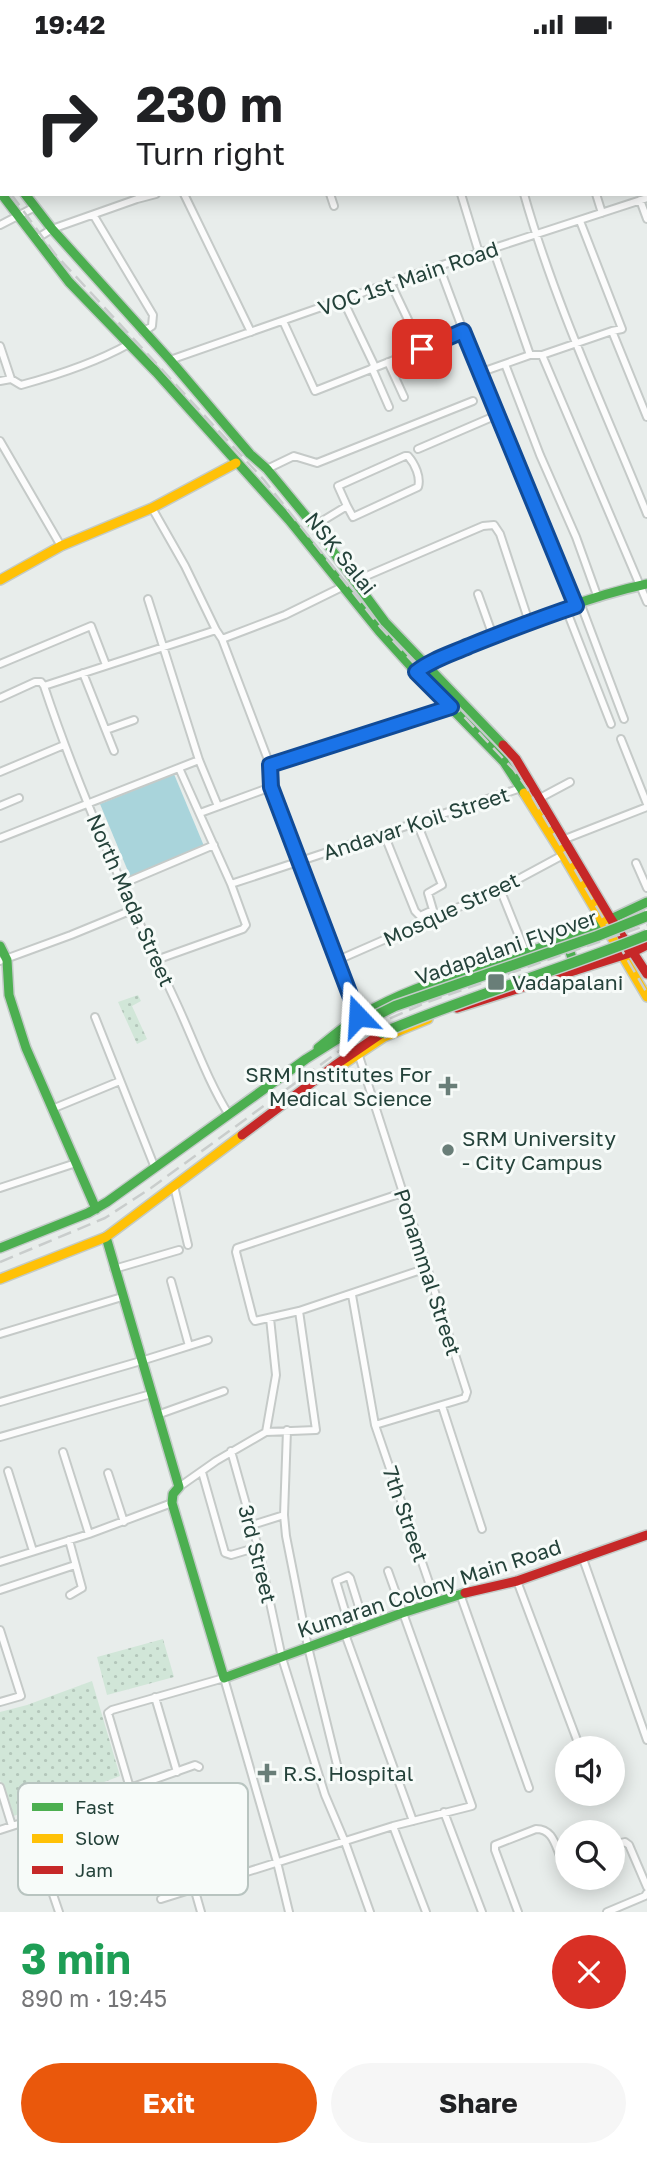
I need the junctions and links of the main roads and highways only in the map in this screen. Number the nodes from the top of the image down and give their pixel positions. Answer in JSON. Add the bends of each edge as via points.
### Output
{"nodes":[{"id":1,"x":276,"y":49,"type":"edge"},
{"id":2,"x":282,"y":49,"type":"edge"},
{"id":3,"x":5,"y":196,"type":"edge"},
{"id":4,"x":27,"y":196,"type":"edge"},
{"id":5,"x":236,"y":463,"type":"junction"},
{"id":6,"x":279,"y":484,"type":"junction"},
{"id":7,"x":265,"y":494,"type":"junction"},
{"id":8,"x":0,"y":580,"type":"edge"},
{"id":9,"x":643,"y":585,"type":"edge"},
{"id":10,"x":426,"y":664,"type":"junction"},
{"id":11,"x":416,"y":672,"type":"junction"},
{"id":12,"x":647,"y":902,"type":"edge"},
{"id":13,"x":647,"y":915,"type":"edge"},
{"id":14,"x":606,"y":921,"type":"junction"},
{"id":15,"x":647,"y":935,"type":"edge"},
{"id":16,"x":566,"y":938,"type":"junction"},
{"id":17,"x":647,"y":945,"type":"edge"},
{"id":18,"x":0,"y":946,"type":"edge"},
{"id":19,"x":633,"y":953,"type":"junction"},
{"id":20,"x":621,"y":956,"type":"junction"},
{"id":21,"x":3,"y":960,"type":"edge"},
{"id":22,"x":577,"y":971,"type":"junction"},
{"id":23,"x":647,"y":974,"type":"edge"},
{"id":24,"x":4,"y":996,"type":"edge"},
{"id":25,"x":647,"y":997,"type":"edge"},
{"id":26,"x":306,"y":1059,"type":"junction"},
{"id":27,"x":319,"y":1078,"type":"junction"},
{"id":28,"x":96,"y":1209,"type":"junction"},
{"id":29,"x":106,"y":1237,"type":"junction"},
{"id":30,"x":0,"y":1248,"type":"edge"},
{"id":31,"x":0,"y":1279,"type":"edge"},
{"id":32,"x":647,"y":1536,"type":"edge"}],
"edges":[{"from":1,"to":2,"type":"main road"},
{"from":3,"to":5,"type":"main road","name":"NSK Salai","via":[[69,282]]},
{"from":4,"to":6,"type":"main road"},
{"from":5,"to":7,"type":"main road","name":"NSK Salai"},
{"from":5,"to":8,"type":"main road"},
{"from":6,"to":7,"type":"main road"},
{"from":6,"to":10,"type":"main road","via":[[385,622]]},
{"from":7,"to":11,"type":"main road","name":"NSK Salai"},
{"from":9,"to":10,"type":"main road","via":[[529,622]]},
{"from":10,"to":11,"type":"main road"},
{"from":10,"to":14,"type":"main road","via":[[516,759],[565,839]]},
{"from":11,"to":14,"type":"main road","name":"NSK Salai","via":[[504,762]]},
{"from":12,"to":14,"type":"main road"},
{"from":13,"to":26,"type":"main road","name":"Vadapalani Flyover","bridge":true,"via":[[395,1006]]},
{"from":14,"to":16,"type":"main road"},
{"from":14,"to":19,"type":"main road"},
{"from":14,"to":20,"type":"main road","name":"NSK Salai"},
{"from":15,"to":27,"type":"main road","name":"Vadapalani Flyover","bridge":true,"via":[[427,1013],[382,1033]]},
{"from":16,"to":22,"type":"main road"},
{"from":16,"to":26,"type":"main road","via":[[423,986],[358,1016]]},
{"from":17,"to":19,"type":"main road"},
{"from":18,"to":21,"type":"main road"},
{"from":19,"to":20,"type":"main road"},
{"from":19,"to":23,"type":"main road"},
{"from":20,"to":22,"type":"main road"},
{"from":20,"to":25,"type":"main road","name":"NSK Salai"},
{"from":21,"to":24,"type":"main road"},
{"from":22,"to":27,"type":"main road","via":[[441,1013],[384,1037]]},
{"from":24,"to":28,"type":"main road"},
{"from":26,"to":28,"type":"main road"},
{"from":27,"to":29,"type":"main road"},
{"from":28,"to":30,"type":"main road"},
{"from":29,"to":31,"type":"main road"},
{"from":29,"to":32,"type":"main road","name":"Kumaran Colony Main Road","via":[[179,1487],[172,1503],[224,1678],[402,1612],[517,1581]]}]}
